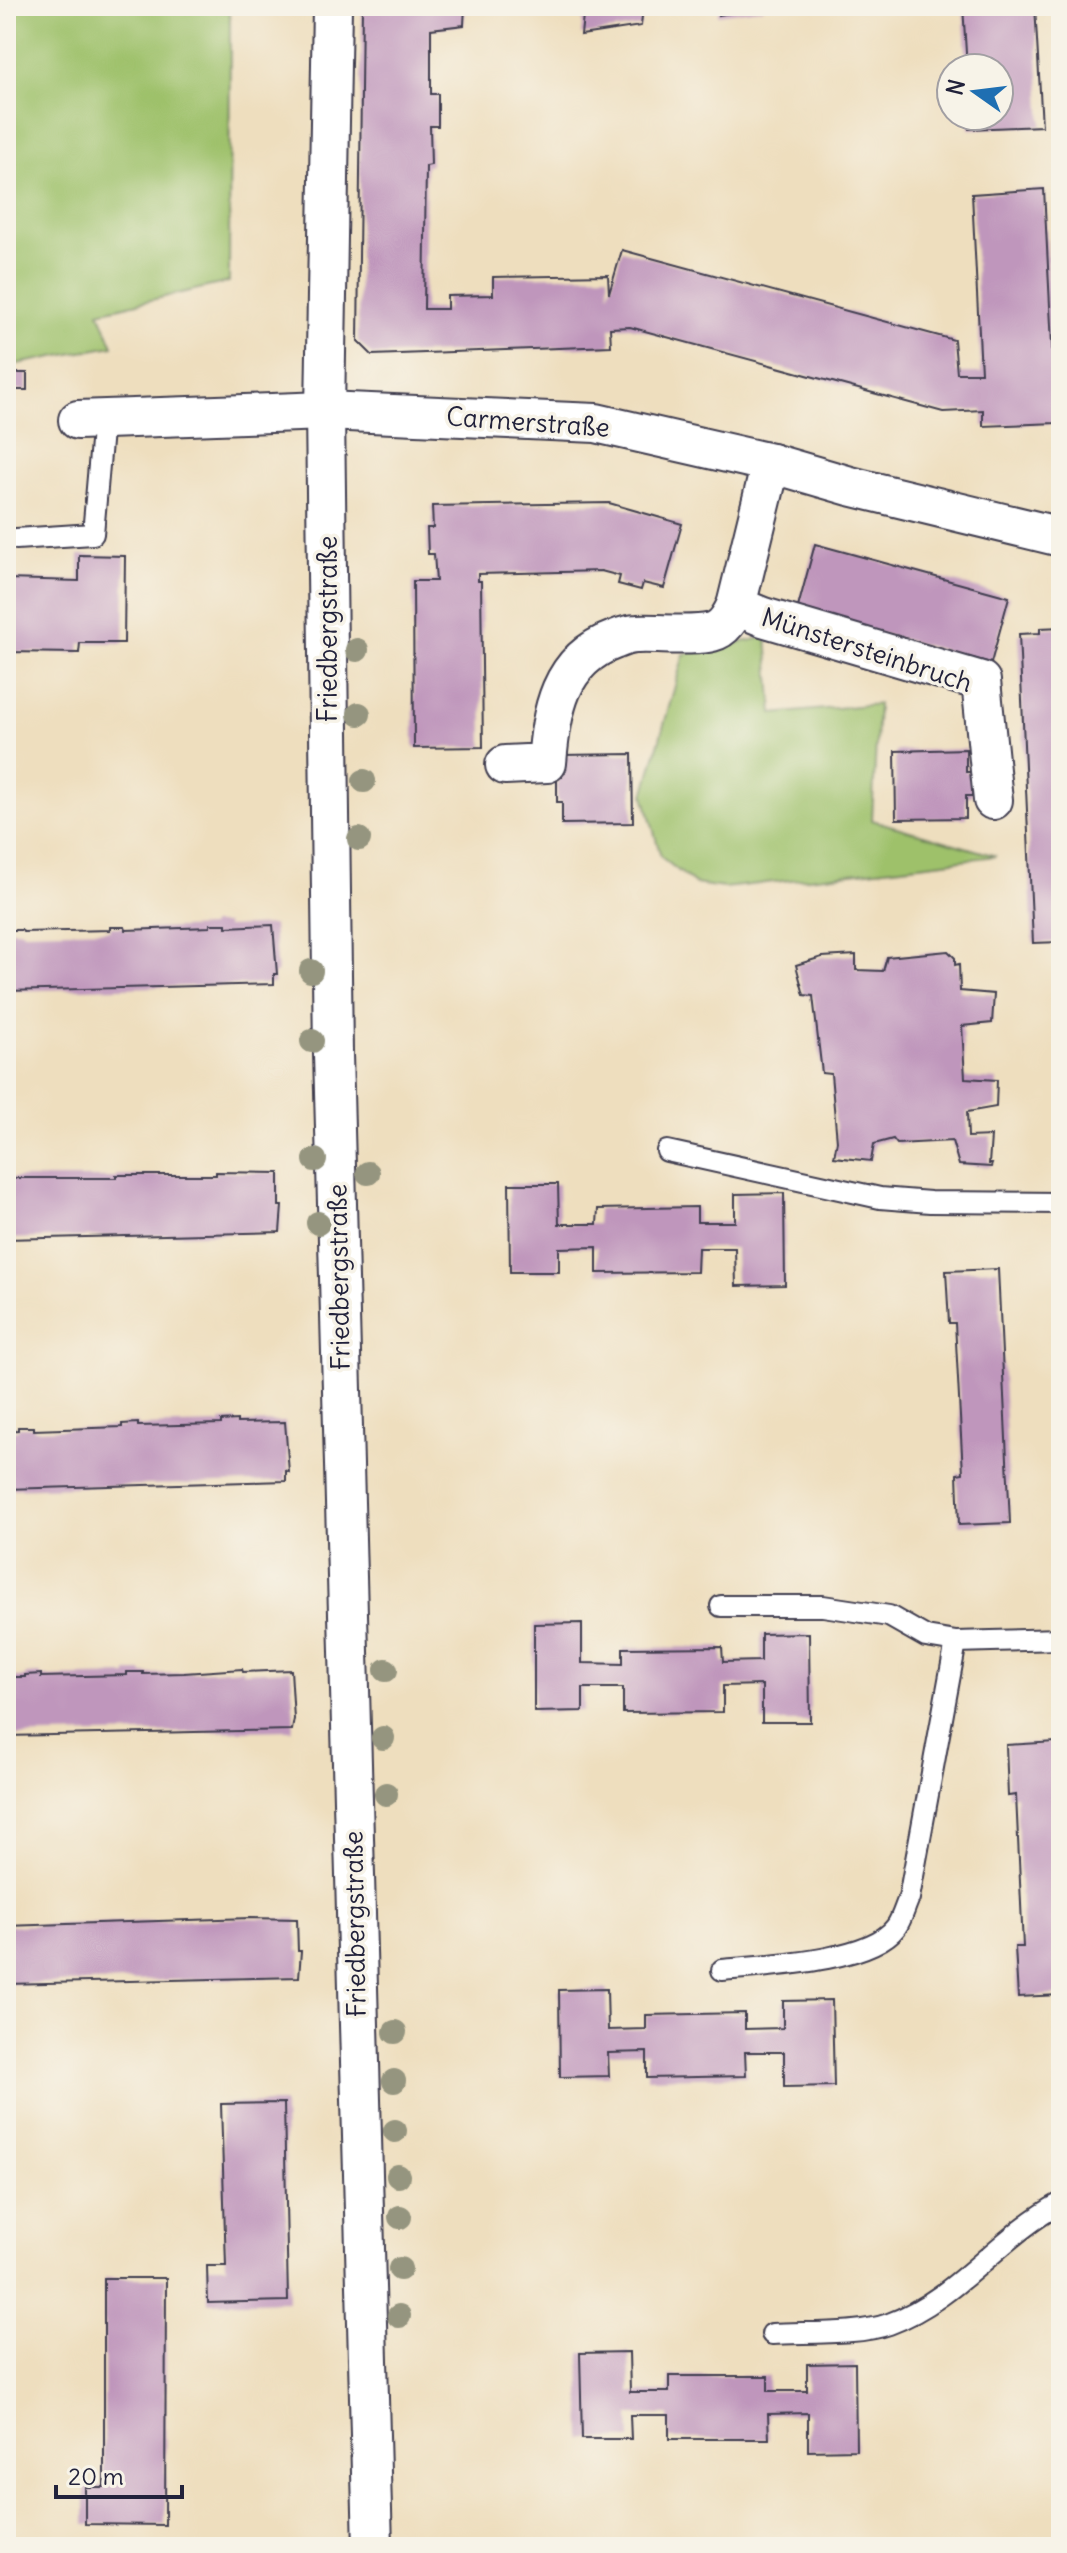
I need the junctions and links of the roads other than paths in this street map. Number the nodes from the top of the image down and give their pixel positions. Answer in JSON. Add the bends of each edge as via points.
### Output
{"nodes":[{"id":1,"x":332,"y":6,"type":"edge"},
{"id":2,"x":325,"y":411,"type":"junction"},
{"id":3,"x":90,"y":419,"type":"joint"},
{"id":4,"x":771,"y":463,"type":"junction"},
{"id":5,"x":1061,"y":537,"type":"edge"},
{"id":6,"x":16,"y":539,"type":"dead end"},
{"id":7,"x":736,"y":606,"type":"junction"},
{"id":8,"x":505,"y":765,"type":"dead end"},
{"id":9,"x":993,"y":800,"type":"dead end"},
{"id":10,"x":667,"y":1151,"type":"dead end"},
{"id":11,"x":1061,"y":1203,"type":"edge"},
{"id":12,"x":721,"y":1606,"type":"dead end"},
{"id":13,"x":1061,"y":1639,"type":"edge"},
{"id":14,"x":956,"y":1642,"type":"junction"},
{"id":15,"x":722,"y":1970,"type":"dead end"},
{"id":16,"x":1061,"y":2203,"type":"edge"},
{"id":17,"x":772,"y":2334,"type":"dead end"},
{"id":18,"x":373,"y":2547,"type":"edge"}],
"edges":[{"from":1,"to":2,"type":"street","name":"Friedbergstraße"},
{"from":2,"to":3,"type":"street","name":"Carmerstraße"},
{"from":2,"to":4,"type":"street","name":"Carmerstraße","via":[[596,423]]},
{"from":2,"to":18,"type":"street","name":"Friedbergstraße","via":[[333,1039]]},
{"from":3,"to":6,"type":"lane","via":[[93,534]]},
{"from":4,"to":5,"type":"street","name":"Carmerstraße"},
{"from":4,"to":7,"type":"street","name":"Münstersteinbruch"},
{"from":7,"to":8,"type":"street","name":"Münstersteinbruch","via":[[713,632],[632,634],[598,646],[580,660],[563,685],[551,720],[547,763]]},
{"from":7,"to":9,"type":"street","name":"Münstersteinbruch","via":[[981,681]]},
{"from":10,"to":11,"type":"lane","via":[[880,1198]]},
{"from":12,"to":14,"type":"lane","via":[[823,1606],[889,1616],[926,1637]]},
{"from":13,"to":14,"type":"lane"},
{"from":14,"to":15,"type":"lane","via":[[909,1898],[896,1927],[860,1951]]},
{"from":16,"to":17,"type":"lane","via":[[938,2298],[887,2325]]}]}
